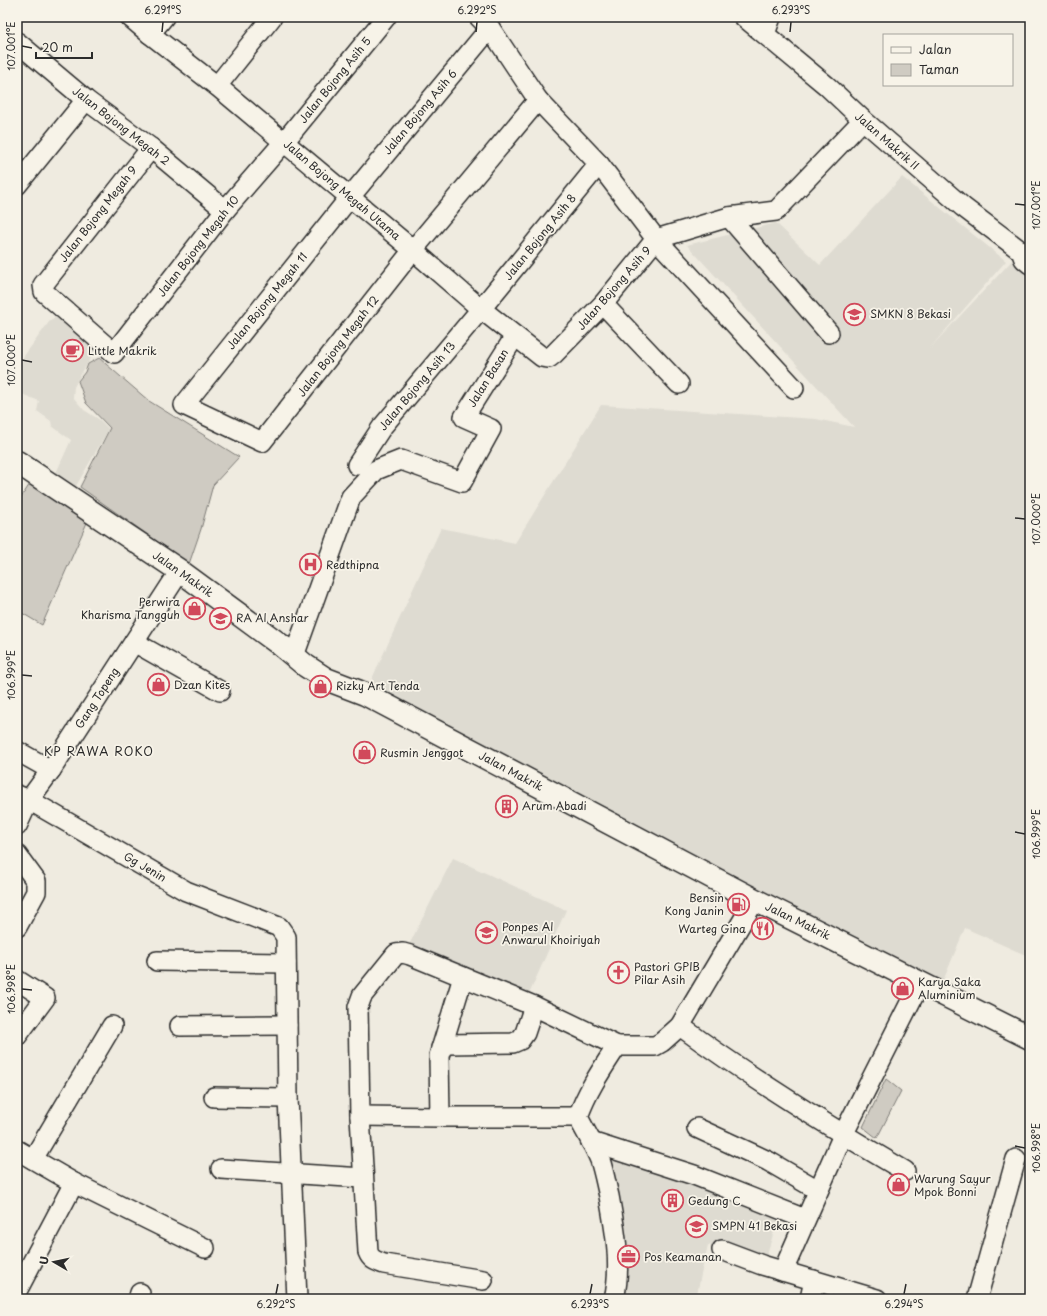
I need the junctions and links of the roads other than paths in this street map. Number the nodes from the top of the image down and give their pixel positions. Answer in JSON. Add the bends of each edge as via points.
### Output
{"nodes":[{"id":1,"x":130,"y":17,"type":"edge"},
{"id":2,"x":164,"y":17,"type":"edge"},
{"id":3,"x":272,"y":17,"type":"edge"},
{"id":4,"x":386,"y":17,"type":"edge"},
{"id":5,"x":744,"y":17,"type":"edge"},
{"id":6,"x":485,"y":23,"type":"edge"},
{"id":7,"x":768,"y":26,"type":"edge"},
{"id":8,"x":150,"y":34,"type":"junction"},
{"id":9,"x":19,"y":47,"type":"edge"},
{"id":10,"x":217,"y":86,"type":"junction"},
{"id":11,"x":86,"y":100,"type":"junction"},
{"id":12,"x":538,"y":100,"type":"junction"},
{"id":13,"x":863,"y":120,"type":"junction"},
{"id":14,"x":284,"y":142,"type":"junction"},
{"id":15,"x":151,"y":148,"type":"junction"},
{"id":16,"x":599,"y":164,"type":"junction"},
{"id":17,"x":17,"y":185,"type":"edge"},
{"id":18,"x":350,"y":197,"type":"junction"},
{"id":19,"x":225,"y":210,"type":"junction"},
{"id":20,"x":729,"y":217,"type":"junction"},
{"id":21,"x":656,"y":239,"type":"junction"},
{"id":22,"x":413,"y":250,"type":"junction"},
{"id":23,"x":1030,"y":264,"type":"edge"},
{"id":24,"x":603,"y":304,"type":"junction"},
{"id":25,"x":481,"y":309,"type":"junction"},
{"id":26,"x":829,"y":333,"type":"dead end"},
{"id":27,"x":515,"y":336,"type":"junction"},
{"id":28,"x":114,"y":353,"type":"joint"},
{"id":29,"x":554,"y":354,"type":"joint"},
{"id":30,"x":679,"y":384,"type":"dead end"},
{"id":31,"x":794,"y":388,"type":"dead end"},
{"id":32,"x":262,"y":442,"type":"joint"},
{"id":33,"x":17,"y":462,"type":"edge"},
{"id":34,"x":357,"y":465,"type":"dead end"},
{"id":35,"x":180,"y":571,"type":"junction"},
{"id":36,"x":134,"y":642,"type":"junction"},
{"id":37,"x":294,"y":656,"type":"junction"},
{"id":38,"x":220,"y":691,"type":"dead end"},
{"id":39,"x":17,"y":752,"type":"edge"},
{"id":40,"x":51,"y":770,"type":"junction"},
{"id":41,"x":23,"y":798,"type":"edge"},
{"id":42,"x":17,"y":826,"type":"edge"},
{"id":43,"x":17,"y":855,"type":"edge"},
{"id":44,"x":755,"y":900,"type":"junction"},
{"id":45,"x":17,"y":927,"type":"edge"},
{"id":46,"x":157,"y":961,"type":"dead end"},
{"id":47,"x":286,"y":963,"type":"junction"},
{"id":48,"x":463,"y":977,"type":"junction"},
{"id":49,"x":17,"y":980,"type":"edge"},
{"id":50,"x":920,"y":983,"type":"junction"},
{"id":51,"x":534,"y":1006,"type":"junction"},
{"id":52,"x":287,"y":1025,"type":"junction"},
{"id":53,"x":112,"y":1026,"type":"dead end"},
{"id":54,"x":180,"y":1026,"type":"dead end"},
{"id":55,"x":680,"y":1026,"type":"junction"},
{"id":56,"x":17,"y":1036,"type":"edge"},
{"id":57,"x":1030,"y":1038,"type":"edge"},
{"id":58,"x":617,"y":1046,"type":"junction"},
{"id":59,"x":441,"y":1048,"type":"junction"},
{"id":60,"x":214,"y":1098,"type":"dead end"},
{"id":61,"x":288,"y":1098,"type":"junction"},
{"id":62,"x":360,"y":1116,"type":"junction"},
{"id":63,"x":440,"y":1117,"type":"junction"},
{"id":64,"x":578,"y":1117,"type":"junction"},
{"id":65,"x":697,"y":1128,"type":"dead end"},
{"id":66,"x":843,"y":1134,"type":"junction"},
{"id":67,"x":591,"y":1142,"type":"junction"},
{"id":68,"x":25,"y":1154,"type":"edge"},
{"id":69,"x":1016,"y":1159,"type":"dead end"},
{"id":70,"x":221,"y":1169,"type":"dead end"},
{"id":71,"x":904,"y":1171,"type":"dead end"},
{"id":72,"x":291,"y":1173,"type":"junction"},
{"id":73,"x":363,"y":1178,"type":"junction"},
{"id":74,"x":74,"y":1183,"type":"junction"},
{"id":75,"x":818,"y":1190,"type":"junction"},
{"id":76,"x":805,"y":1219,"type":"junction"},
{"id":77,"x":205,"y":1248,"type":"dead end"},
{"id":78,"x":722,"y":1250,"type":"dead end"},
{"id":79,"x":783,"y":1270,"type":"junction"},
{"id":80,"x":483,"y":1280,"type":"dead end"},
{"id":81,"x":814,"y":1280,"type":"junction"},
{"id":82,"x":17,"y":1290,"type":"edge"},
{"id":83,"x":297,"y":1299,"type":"edge"},
{"id":84,"x":614,"y":1299,"type":"edge"},
{"id":85,"x":810,"y":1299,"type":"edge"},
{"id":86,"x":877,"y":1299,"type":"edge"},
{"id":87,"x":977,"y":1299,"type":"edge"}],
"edges":[{"from":1,"to":8,"type":"street","name":"Jalan Bojong Megah Utama"},
{"from":2,"to":8,"type":"street"},
{"from":3,"to":10,"type":"street"},
{"from":4,"to":14,"type":"street","name":"Jalan Bojong Asih 5"},
{"from":5,"to":7,"type":"street","name":"Jalan Makrik II"},
{"from":6,"to":12,"type":"street"},
{"from":6,"to":18,"type":"street","name":"Jalan Bojong Asih 6"},
{"from":7,"to":13,"type":"street","name":"Jalan Makrik II"},
{"from":8,"to":10,"type":"street","name":"Jalan Bojong Megah Utama"},
{"from":9,"to":11,"type":"street","name":"Jalan Bojong Megah 2"},
{"from":10,"to":14,"type":"street","name":"Jalan Bojong Megah Utama"},
{"from":11,"to":15,"type":"street","name":"Jalan Bojong Megah 2"},
{"from":11,"to":17,"type":"street"},
{"from":12,"to":16,"type":"street"},
{"from":12,"to":22,"type":"street","name":"Jalan Bojong Megah 12"},
{"from":13,"to":20,"type":"street","via":[[776,211]]},
{"from":13,"to":23,"type":"street","name":"Jalan Makrik II","via":[[962,207],[1021,251],[1024,259]]},
{"from":14,"to":18,"type":"street","name":"Jalan Bojong Megah Utama"},
{"from":14,"to":19,"type":"street","name":"Jalan Bojong Megah 10"},
{"from":15,"to":19,"type":"street","name":"Jalan Bojong Megah 2"},
{"from":15,"to":28,"type":"street","name":"Jalan Bojong Megah 9","via":[[43,285],[44,292]]},
{"from":16,"to":21,"type":"street"},
{"from":16,"to":25,"type":"street","name":"Jalan Bojong Asih 8"},
{"from":18,"to":22,"type":"street","name":"Jalan Bojong Megah Utama"},
{"from":18,"to":32,"type":"street","name":"Jalan Bojong Megah 11","via":[[184,405]]},
{"from":19,"to":28,"type":"street","name":"Jalan Bojong Megah 10"},
{"from":20,"to":21,"type":"street"},
{"from":20,"to":26,"type":"street"},
{"from":21,"to":24,"type":"street","name":"Jalan Bojong Asih 9"},
{"from":21,"to":31,"type":"street"},
{"from":22,"to":25,"type":"street","name":"Jalan Bojong Megah Utama"},
{"from":22,"to":32,"type":"street","name":"Jalan Bojong Megah 12"},
{"from":24,"to":29,"type":"street","name":"Jalan Bojong Asih 9"},
{"from":24,"to":30,"type":"street"},
{"from":25,"to":27,"type":"street","name":"Jalan Bojong Megah Utama"},
{"from":25,"to":34,"type":"street","name":"Jalan Bojong Asih 13","via":[[382,427]]},
{"from":27,"to":29,"type":"street","name":"Jalan Bojong Megah Utama","via":[[542,357],[549,358]]},
{"from":27,"to":37,"type":"street","name":"Jalan Basan","via":[[464,417],[491,429],[462,482],[400,460],[376,470],[351,497]]},
{"from":33,"to":35,"type":"street","name":"Jalan Makrik"},
{"from":35,"to":36,"type":"street","name":"Gang Topeng"},
{"from":35,"to":37,"type":"street","name":"Jalan Makrik"},
{"from":36,"to":38,"type":"street"},
{"from":36,"to":40,"type":"street","name":"Gang Topeng"},
{"from":37,"to":44,"type":"street","name":"Jalan Makrik","via":[[326,679],[365,694]]},
{"from":39,"to":40,"type":"street"},
{"from":40,"to":41,"type":"street","name":"Gang Topeng"},
{"from":41,"to":42,"type":"street","name":"Gang Topeng"},
{"from":41,"to":47,"type":"street","name":"Gg Jenin","via":[[186,891],[278,927],[286,937]]},
{"from":43,"to":45,"type":"street","via":[[36,881],[36,892]]},
{"from":44,"to":50,"type":"street","name":"Jalan Makrik"},
{"from":44,"to":55,"type":"street"},
{"from":46,"to":47,"type":"street"},
{"from":47,"to":52,"type":"street"},
{"from":48,"to":51,"type":"street"},
{"from":48,"to":59,"type":"street"},
{"from":48,"to":62,"type":"street","via":[[410,955],[396,954],[362,996],[358,1007]]},
{"from":49,"to":56,"type":"street","via":[[45,998]]},
{"from":50,"to":57,"type":"street","name":"Jalan Makrik"},
{"from":50,"to":66,"type":"street"},
{"from":51,"to":58,"type":"street"},
{"from":51,"to":59,"type":"street","via":[[520,1040],[513,1043],[448,1044]]},
{"from":52,"to":54,"type":"street"},
{"from":52,"to":61,"type":"street"},
{"from":53,"to":68,"type":"street"},
{"from":55,"to":58,"type":"street","via":[[655,1046]]},
{"from":55,"to":66,"type":"street","via":[[736,1066]]},
{"from":58,"to":64,"type":"street","via":[[588,1092]]},
{"from":59,"to":63,"type":"street"},
{"from":60,"to":61,"type":"street"},
{"from":61,"to":72,"type":"street"},
{"from":62,"to":63,"type":"street"},
{"from":62,"to":73,"type":"street"},
{"from":63,"to":64,"type":"street"},
{"from":64,"to":67,"type":"street"},
{"from":65,"to":75,"type":"street","via":[[768,1161]]},
{"from":66,"to":71,"type":"street"},
{"from":66,"to":75,"type":"street"},
{"from":67,"to":76,"type":"street","via":[[694,1175]]},
{"from":67,"to":84,"type":"street","via":[[600,1160],[614,1224],[618,1256]]},
{"from":68,"to":74,"type":"street"},
{"from":69,"to":87,"type":"street"},
{"from":70,"to":72,"type":"street"},
{"from":72,"to":73,"type":"street"},
{"from":72,"to":83,"type":"street"},
{"from":73,"to":80,"type":"street","via":[[370,1258],[384,1264]]},
{"from":74,"to":77,"type":"street"},
{"from":74,"to":82,"type":"street"},
{"from":75,"to":76,"type":"street"},
{"from":76,"to":79,"type":"street"},
{"from":78,"to":79,"type":"street"},
{"from":79,"to":81,"type":"street"},
{"from":81,"to":85,"type":"street"},
{"from":81,"to":86,"type":"street"}]}
